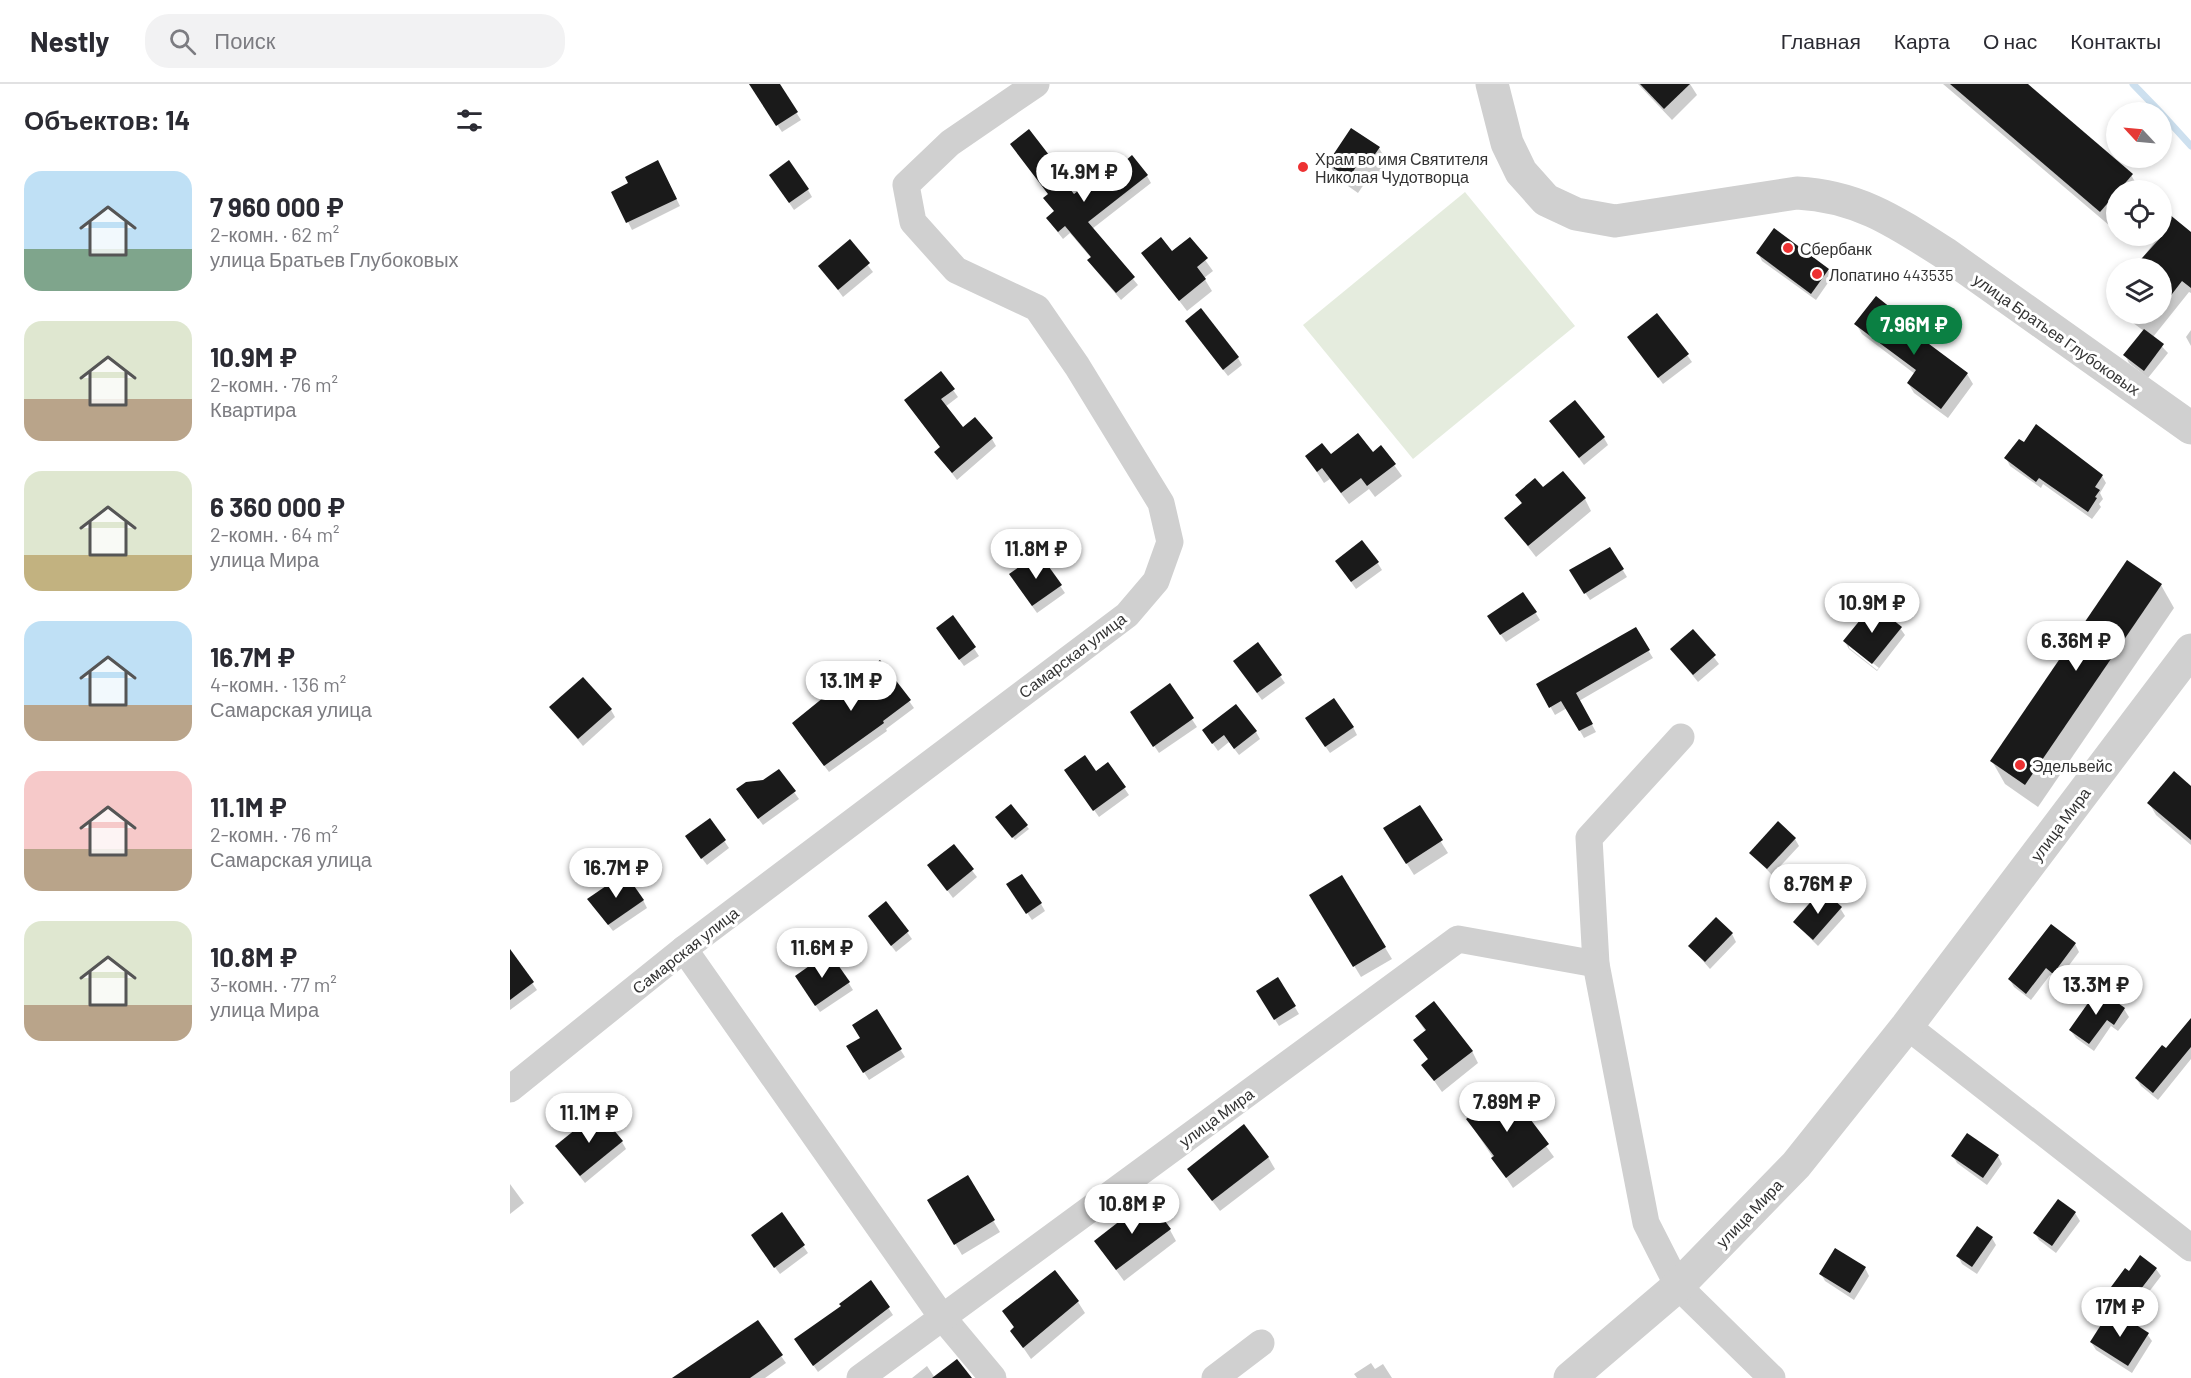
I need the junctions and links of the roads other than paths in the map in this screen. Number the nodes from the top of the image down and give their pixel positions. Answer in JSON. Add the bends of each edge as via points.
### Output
{"nodes":[{"id":1,"x":1036,"y":84,"type":"edge"},
{"id":2,"x":1492,"y":84,"type":"edge"},
{"id":3,"x":2191,"y":428,"type":"edge"},
{"id":4,"x":2191,"y":650,"type":"edge"},
{"id":5,"x":1681,"y":737,"type":"dead end"},
{"id":6,"x":684,"y":949,"type":"junction"},
{"id":7,"x":1596,"y":964,"type":"junction"},
{"id":8,"x":1907,"y":1026,"type":"junction"},
{"id":9,"x":510,"y":1089,"type":"edge"},
{"id":10,"x":2191,"y":1248,"type":"edge"},
{"id":11,"x":1678,"y":1286,"type":"junction"},
{"id":12,"x":942,"y":1317,"type":"junction"},
{"id":13,"x":1261,"y":1343,"type":"dead end"},
{"id":14,"x":860,"y":1378,"type":"edge"},
{"id":15,"x":993,"y":1378,"type":"edge"},
{"id":16,"x":1215,"y":1378,"type":"edge"},
{"id":17,"x":1569,"y":1378,"type":"edge"},
{"id":18,"x":1772,"y":1378,"type":"edge"}],
"edges":[{"from":1,"to":6,"type":"street","name":"Самарская улица","via":[[950,143],[906,185],[913,222],[956,270],[1036,308],[1077,366],[1161,503],[1170,542],[1156,580],[1127,615]]},
{"from":2,"to":3,"type":"street","name":"улица Братьев Глубоковых","via":[[1507,143],[1521,172],[1546,200],[1576,214],[1615,221],[1797,193],[1855,202],[1946,254]]},
{"from":4,"to":8,"type":"street","name":"улица Мира"},
{"from":5,"to":7,"type":"street","via":[[1589,838]]},
{"from":6,"to":9,"type":"street","name":"Самарская улица"},
{"from":6,"to":12,"type":"street"},
{"from":7,"to":11,"type":"street","via":[[1646,1223]]},
{"from":7,"to":12,"type":"street","name":"улица Мира","via":[[1458,939]]},
{"from":8,"to":10,"type":"street"},
{"from":8,"to":11,"type":"street","name":"улица Мира","via":[[1796,1165]]},
{"from":11,"to":17,"type":"street","name":"улица Мира"},
{"from":11,"to":18,"type":"street"},
{"from":12,"to":14,"type":"street","name":"улица Мира"},
{"from":12,"to":15,"type":"street"},
{"from":13,"to":16,"type":"street"}]}
